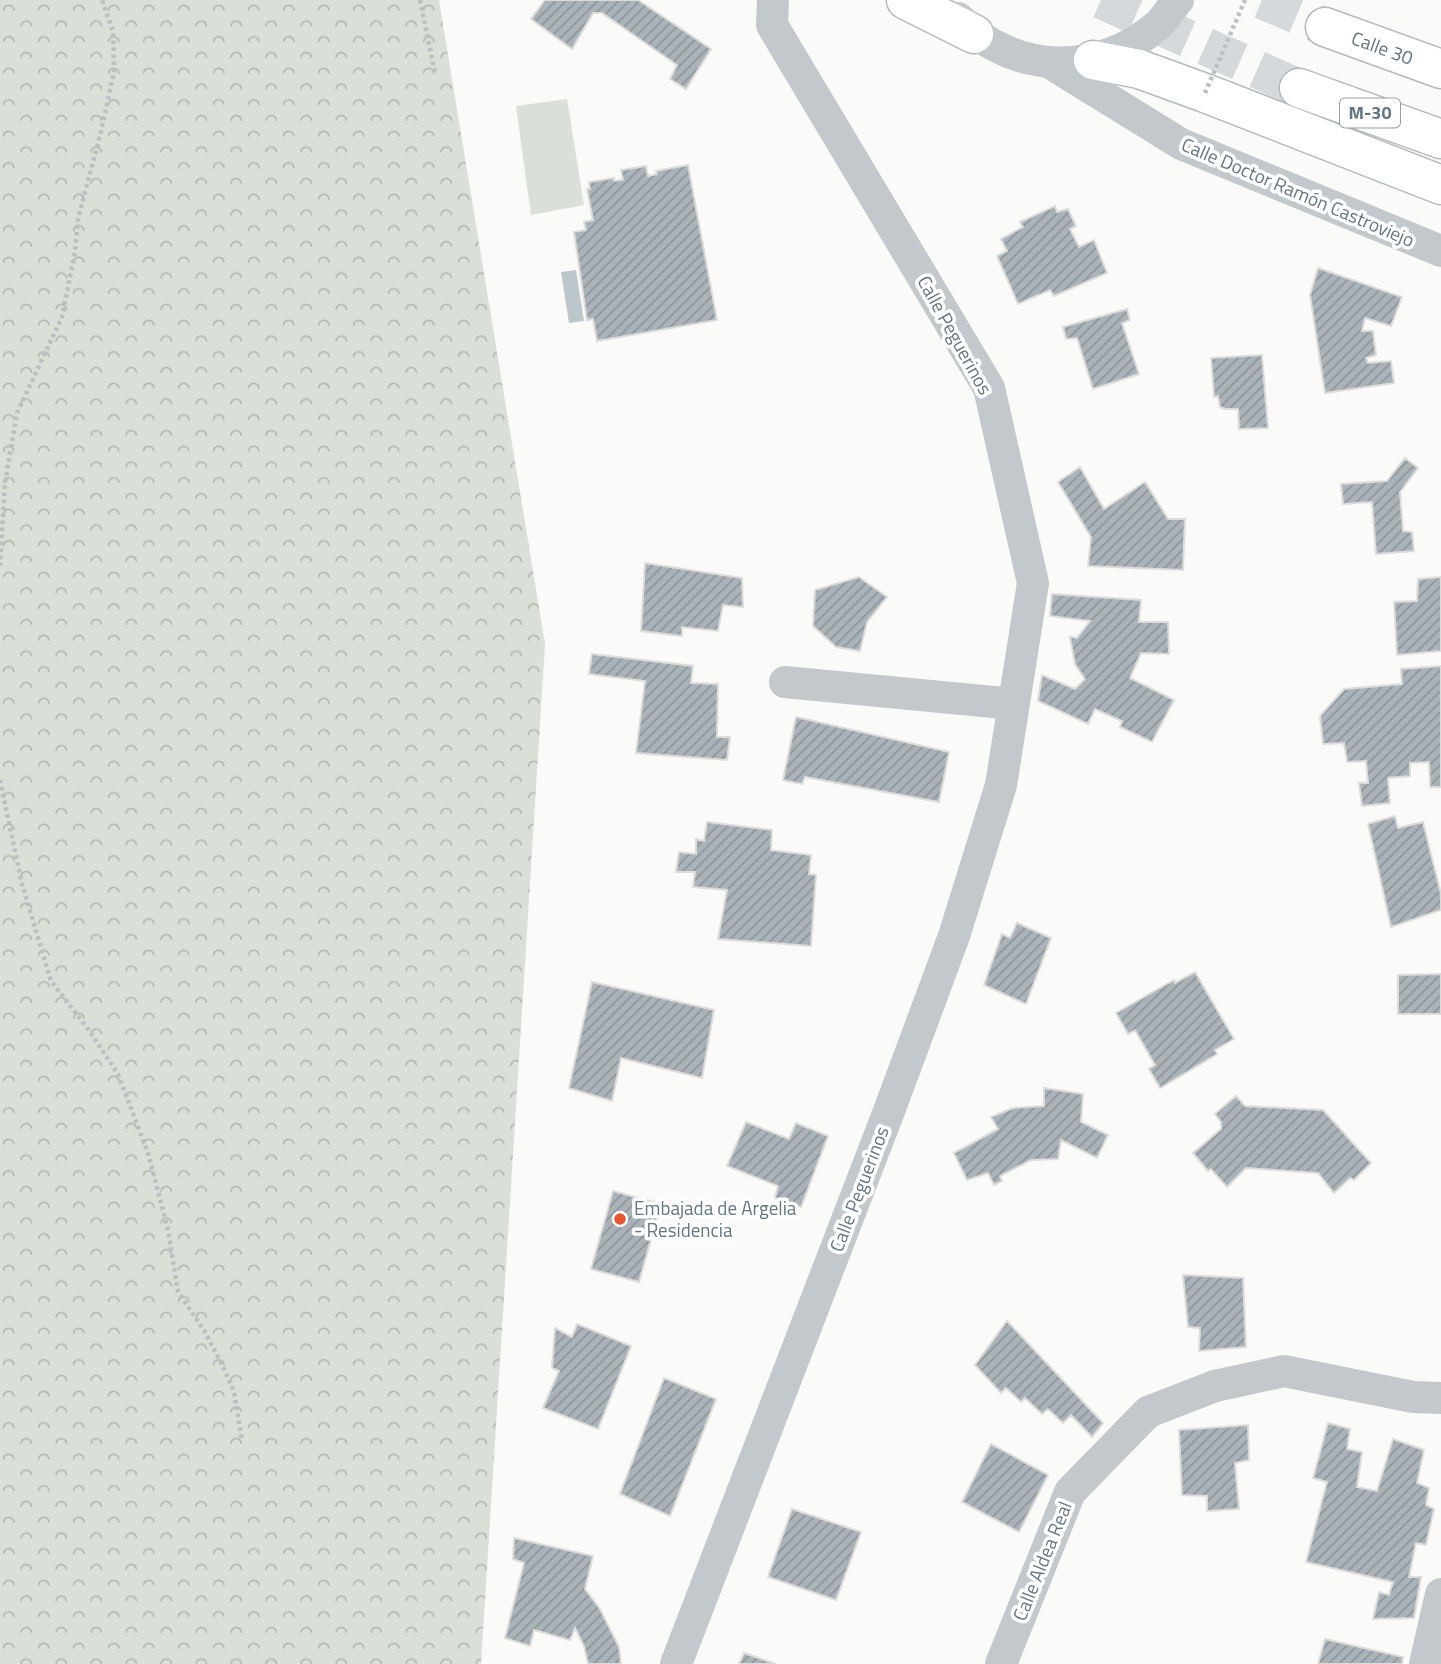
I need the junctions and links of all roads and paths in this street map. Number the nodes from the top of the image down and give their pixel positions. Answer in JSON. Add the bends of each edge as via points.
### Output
{"nodes":[{"id":1,"x":102,"y":0,"type":"edge"},
{"id":2,"x":420,"y":0,"type":"edge"},
{"id":3,"x":773,"y":0,"type":"edge"},
{"id":4,"x":906,"y":0,"type":"edge"},
{"id":5,"x":942,"y":0,"type":"edge"},
{"id":6,"x":1178,"y":0,"type":"edge"},
{"id":7,"x":1245,"y":0,"type":"edge"},
{"id":8,"x":1325,"y":27,"type":"tunnel mouth"},
{"id":9,"x":974,"y":34,"type":"junction"},
{"id":10,"x":1093,"y":60,"type":"junction"},
{"id":11,"x":1050,"y":63,"type":"junction"},
{"id":12,"x":1441,"y":69,"type":"edge"},
{"id":13,"x":435,"y":73,"type":"dead end"},
{"id":14,"x":1299,"y":88,"type":"tunnel mouth"},
{"id":15,"x":1205,"y":93,"type":"junction"},
{"id":16,"x":1441,"y":139,"type":"edge"},
{"id":17,"x":1441,"y":185,"type":"edge"},
{"id":18,"x":1441,"y":251,"type":"edge"},
{"id":19,"x":0,"y":566,"type":"edge"},
{"id":20,"x":785,"y":682,"type":"dead end"},
{"id":21,"x":1014,"y":704,"type":"junction"},
{"id":22,"x":0,"y":780,"type":"edge"},
{"id":23,"x":1441,"y":1398,"type":"edge"},
{"id":24,"x":242,"y":1441,"type":"dead end"},
{"id":25,"x":1441,"y":1594,"type":"edge"},
{"id":26,"x":676,"y":1664,"type":"edge"},
{"id":27,"x":1001,"y":1664,"type":"edge"},
{"id":28,"x":1425,"y":1664,"type":"edge"}],
"edges":[{"from":1,"to":19,"type":"path","via":[[113,31],[114,71],[78,219],[62,317],[17,413],[5,483]]},
{"from":2,"to":13,"type":"path"},
{"from":3,"to":21,"type":"street","name":"Calle Peguerinos","via":[[772,24],[989,388],[1033,583]]},
{"from":4,"to":9,"type":"highway"},
{"from":5,"to":9,"type":"street"},
{"from":6,"to":10,"type":"street","via":[[1160,24],[1128,47]]},
{"from":7,"to":15,"type":"path","bridge":true},
{"from":8,"to":12,"type":"highway","name":"Calle 30"},
{"from":9,"to":11,"type":"street","via":[[1011,55]]},
{"from":10,"to":11,"type":"street"},
{"from":10,"to":15,"type":"highway","via":[[1139,69]]},
{"from":11,"to":18,"type":"street","name":"Calle Doctor Ramón Castroviejo","via":[[1181,144]]},
{"from":14,"to":16,"type":"highway","number":"M-30"},
{"from":15,"to":17,"type":"highway"},
{"from":20,"to":21,"type":"street"},
{"from":21,"to":26,"type":"street","name":"Calle Peguerinos","via":[[1001,785],[954,936]]},
{"from":22,"to":24,"type":"path","via":[[22,884],[51,981],[118,1074],[148,1153],[178,1292],[205,1332],[234,1392]]},
{"from":23,"to":27,"type":"street","name":"Calle Aldea Real","via":[[1413,1397],[1284,1371],[1215,1386],[1148,1412],[1070,1492]]},
{"from":25,"to":28,"type":"street"}]}
